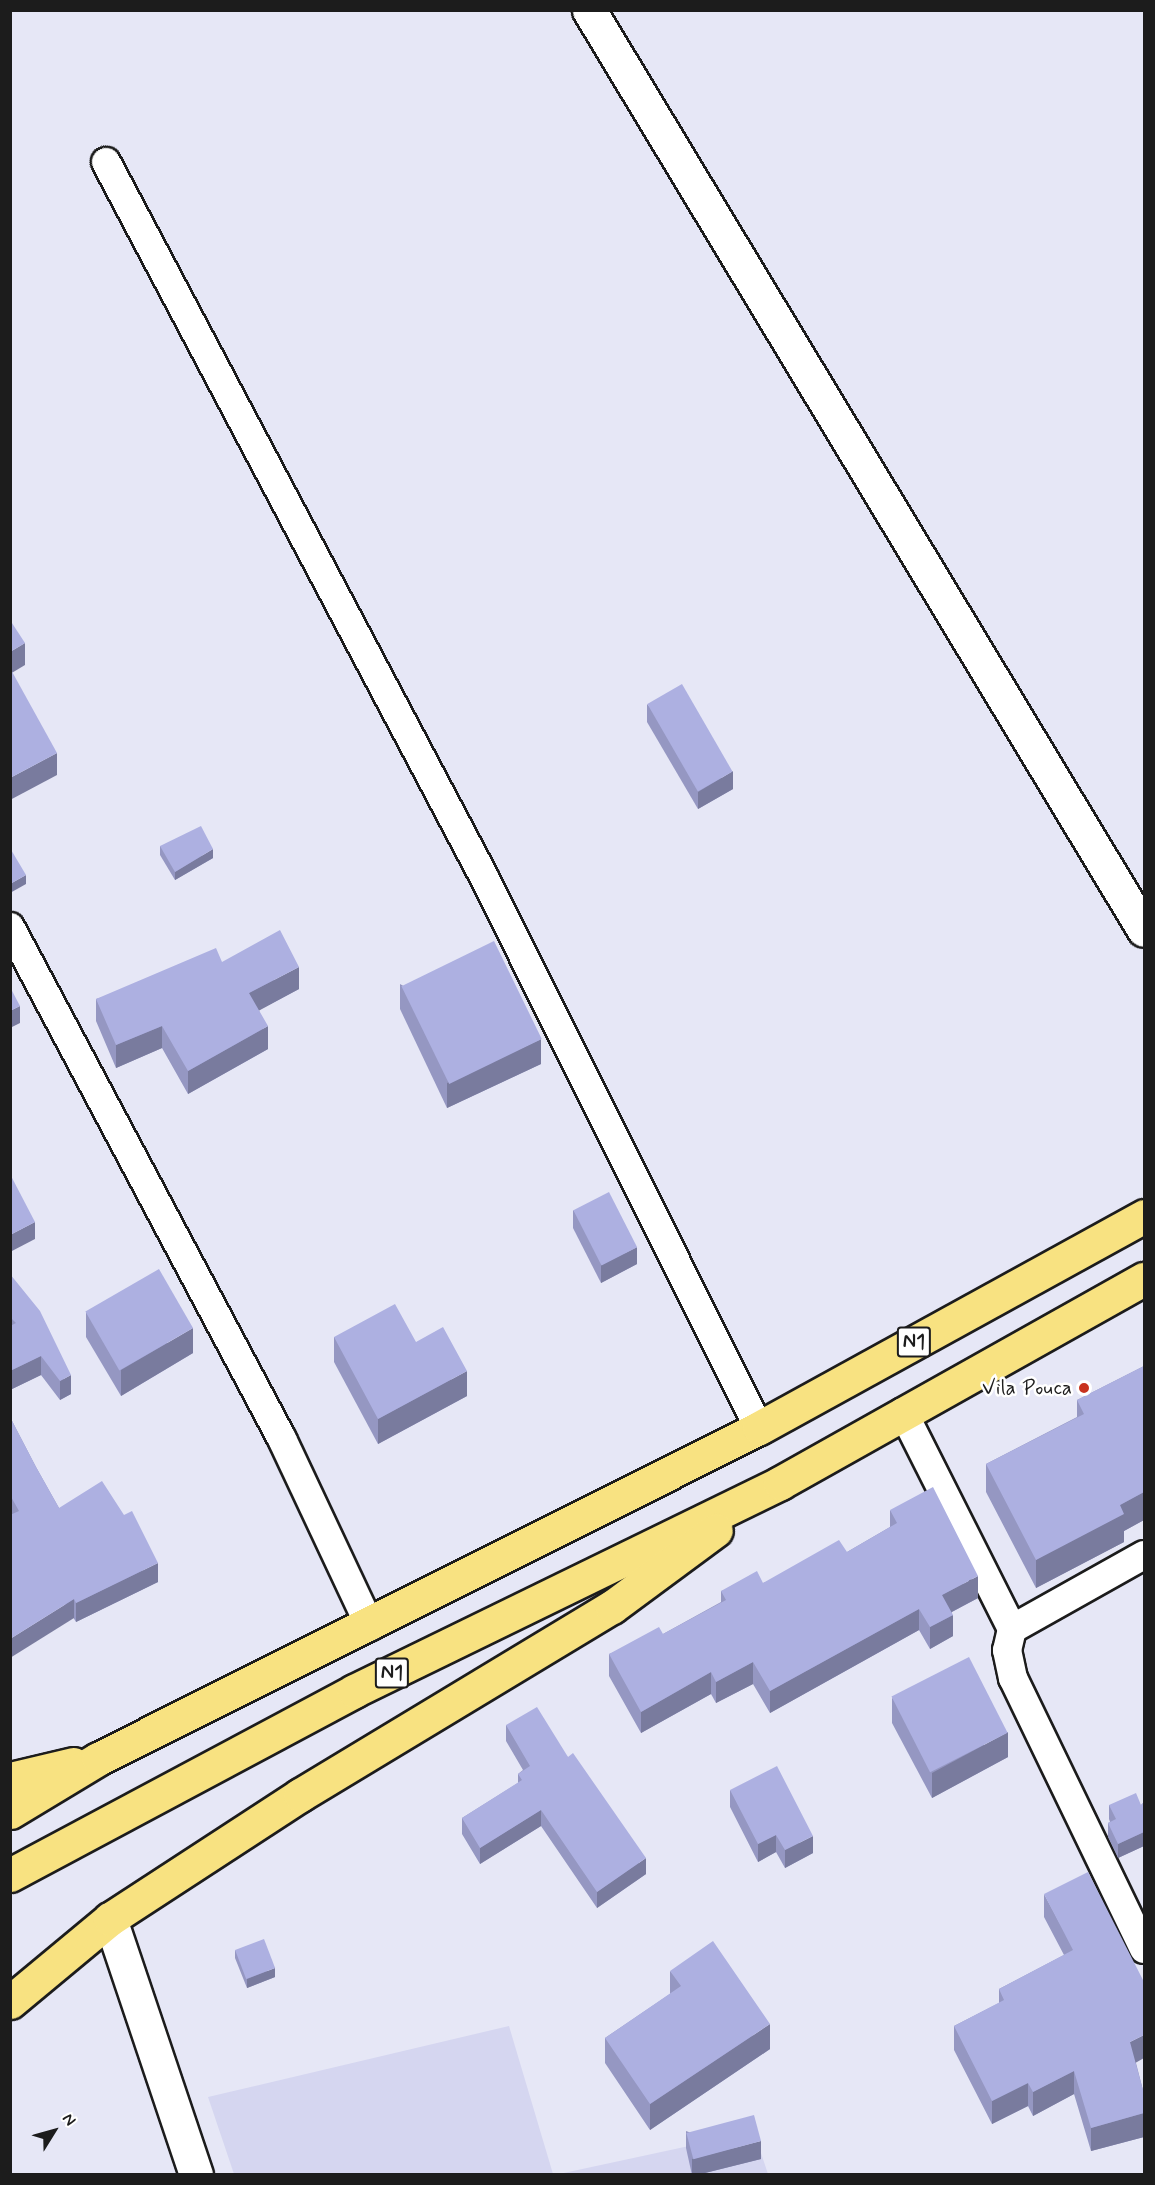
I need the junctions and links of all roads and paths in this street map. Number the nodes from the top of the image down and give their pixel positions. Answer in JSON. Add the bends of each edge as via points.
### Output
{"nodes":[{"id":1,"x":589,"y":10,"type":"edge"},
{"id":2,"x":106,"y":162,"type":"dead end"},
{"id":3,"x":10,"y":927,"type":"edge"},
{"id":4,"x":1144,"y":930,"type":"edge"},
{"id":5,"x":1144,"y":1216,"type":"edge"},
{"id":6,"x":1144,"y":1279,"type":"edge"},
{"id":7,"x":903,"y":1412,"type":"junction"},
{"id":8,"x":759,"y":1428,"type":"junction"},
{"id":9,"x":780,"y":1482,"type":"junction"},
{"id":10,"x":1144,"y":1556,"type":"edge"},
{"id":11,"x":370,"y":1626,"type":"junction"},
{"id":12,"x":1012,"y":1629,"type":"junction"},
{"id":13,"x":98,"y":1759,"type":"junction"},
{"id":14,"x":10,"y":1779,"type":"edge"},
{"id":15,"x":10,"y":1812,"type":"edge"},
{"id":16,"x":10,"y":1875,"type":"edge"},
{"id":17,"x":110,"y":1919,"type":"junction"},
{"id":18,"x":1144,"y":1949,"type":"edge"},
{"id":19,"x":10,"y":2002,"type":"edge"},
{"id":20,"x":196,"y":2175,"type":"edge"}],
"edges":[{"from":1,"to":4,"type":"street"},
{"from":2,"to":8,"type":"street","via":[[483,875]]},
{"from":3,"to":11,"type":"street","via":[[282,1439]]},
{"from":5,"to":8,"type":"highway","number":"N1"},
{"from":6,"to":7,"type":"highway","number":"N1"},
{"from":7,"to":9,"type":"highway","number":"N1"},
{"from":7,"to":12,"type":"street"},
{"from":8,"to":11,"type":"highway","number":"N1"},
{"from":9,"to":16,"type":"highway","number":"N1","via":[[354,1691]]},
{"from":9,"to":17,"type":"highway","via":[[612,1607],[300,1796]]},
{"from":10,"to":12,"type":"street"},
{"from":11,"to":13,"type":"highway","number":"N1"},
{"from":12,"to":18,"type":"street","via":[[1006,1650],[1013,1678]]},
{"from":13,"to":14,"type":"highway"},
{"from":13,"to":15,"type":"highway","number":"N1"},
{"from":17,"to":19,"type":"highway"},
{"from":17,"to":20,"type":"street"}]}
